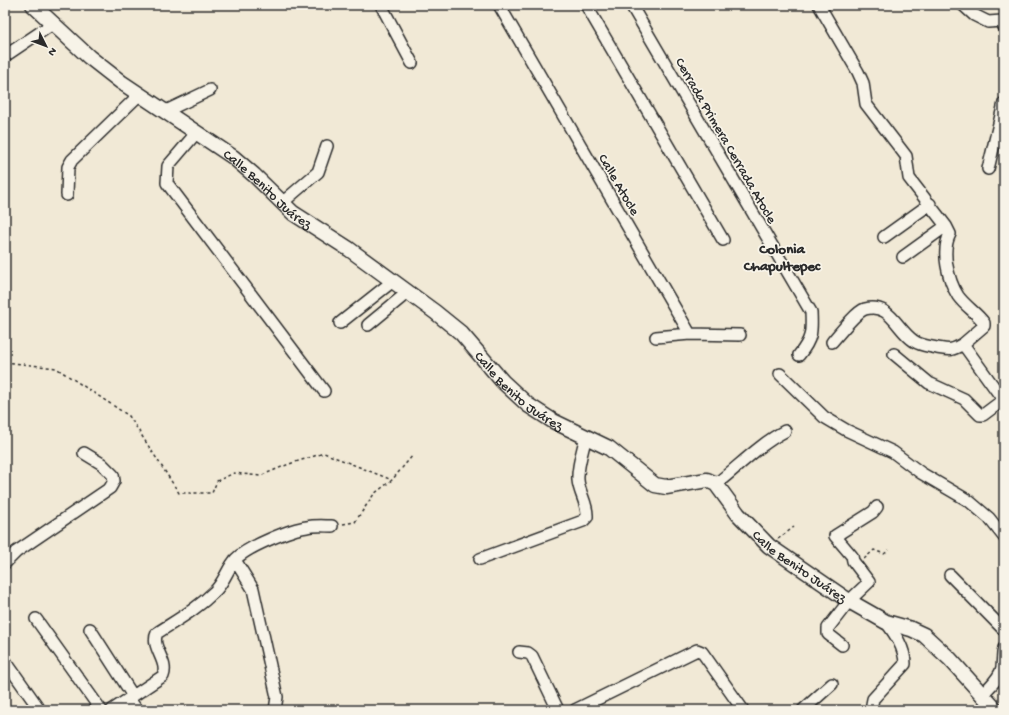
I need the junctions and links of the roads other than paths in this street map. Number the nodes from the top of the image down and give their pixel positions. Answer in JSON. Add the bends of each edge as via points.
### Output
{"nodes":[{"id":1,"x":33,"y":5,"type":"edge"},
{"id":2,"x":382,"y":5,"type":"edge"},
{"id":3,"x":499,"y":5,"type":"edge"},
{"id":4,"x":586,"y":5,"type":"edge"},
{"id":5,"x":630,"y":5,"type":"edge"},
{"id":6,"x":819,"y":5,"type":"edge"},
{"id":7,"x":963,"y":5,"type":"edge"},
{"id":8,"x":54,"y":23,"type":"junction"},
{"id":9,"x":1003,"y":23,"type":"edge"},
{"id":10,"x":5,"y":56,"type":"edge"},
{"id":11,"x":412,"y":63,"type":"dead end"},
{"id":12,"x":210,"y":90,"type":"dead end"},
{"id":13,"x":140,"y":94,"type":"junction"},
{"id":14,"x":1004,"y":103,"type":"edge"},
{"id":15,"x":166,"y":112,"type":"junction"},
{"id":16,"x":197,"y":132,"type":"junction"},
{"id":17,"x":327,"y":146,"type":"dead end"},
{"id":18,"x":988,"y":169,"type":"dead end"},
{"id":19,"x":67,"y":195,"type":"dead end"},
{"id":20,"x":282,"y":203,"type":"junction"},
{"id":21,"x":930,"y":204,"type":"junction"},
{"id":22,"x":946,"y":226,"type":"junction"},
{"id":23,"x":884,"y":237,"type":"dead end"},
{"id":24,"x":723,"y":240,"type":"dead end"},
{"id":25,"x":902,"y":257,"type":"dead end"},
{"id":26,"x":392,"y":281,"type":"junction"},
{"id":27,"x":408,"y":292,"type":"junction"},
{"id":28,"x":340,"y":323,"type":"dead end"},
{"id":29,"x":368,"y":325,"type":"dead end"},
{"id":30,"x":690,"y":334,"type":"junction"},
{"id":31,"x":740,"y":335,"type":"dead end"},
{"id":32,"x":656,"y":337,"type":"dead end"},
{"id":33,"x":832,"y":342,"type":"dead end"},
{"id":34,"x":963,"y":344,"type":"junction"},
{"id":35,"x":894,"y":354,"type":"dead end"},
{"id":36,"x":799,"y":355,"type":"dead end"},
{"id":37,"x":780,"y":374,"type":"dead end"},
{"id":38,"x":324,"y":391,"type":"dead end"},
{"id":39,"x":1004,"y":401,"type":"edge"},
{"id":40,"x":785,"y":430,"type":"dead end"},
{"id":41,"x":586,"y":436,"type":"junction"},
{"id":42,"x":84,"y":453,"type":"dead end"},
{"id":43,"x":716,"y":484,"type":"junction"},
{"id":44,"x":877,"y":507,"type":"dead end"},
{"id":45,"x":332,"y":526,"type":"road end"},
{"id":46,"x":1004,"y":537,"type":"edge"},
{"id":47,"x":480,"y":559,"type":"dead end"},
{"id":48,"x":235,"y":560,"type":"junction"},
{"id":49,"x":5,"y":563,"type":"edge"},
{"id":50,"x":950,"y":575,"type":"dead end"},
{"id":51,"x":850,"y":601,"type":"junction"},
{"id":52,"x":36,"y":619,"type":"dead end"},
{"id":53,"x":886,"y":622,"type":"junction"},
{"id":54,"x":90,"y":629,"type":"dead end"},
{"id":55,"x":1004,"y":630,"type":"edge"},
{"id":56,"x":842,"y":645,"type":"dead end"},
{"id":57,"x":1004,"y":648,"type":"edge"},
{"id":58,"x":519,"y":652,"type":"dead end"},
{"id":59,"x":6,"y":662,"type":"edge"},
{"id":60,"x":832,"y":684,"type":"dead end"},
{"id":61,"x":983,"y":694,"type":"junction"},
{"id":62,"x":131,"y":697,"type":"junction"},
{"id":63,"x":40,"y":710,"type":"edge"},
{"id":64,"x":101,"y":710,"type":"edge"},
{"id":65,"x":112,"y":710,"type":"edge"},
{"id":66,"x":137,"y":710,"type":"edge"},
{"id":67,"x":275,"y":710,"type":"edge"},
{"id":68,"x":558,"y":710,"type":"edge"},
{"id":69,"x":575,"y":710,"type":"edge"},
{"id":70,"x":743,"y":710,"type":"edge"},
{"id":71,"x":803,"y":710,"type":"edge"},
{"id":72,"x":873,"y":710,"type":"edge"},
{"id":73,"x":996,"y":710,"type":"edge"}],
"edges":[{"from":1,"to":8,"type":"street","name":"Calle Benito Juárez"},
{"from":2,"to":11,"type":"street"},
{"from":3,"to":30,"type":"street","name":"Calle Atocle"},
{"from":4,"to":24,"type":"street"},
{"from":5,"to":36,"type":"street","name":"Cerrada Primera Cerrada Atocle","via":[[811,312],[811,334]]},
{"from":6,"to":21,"type":"street","via":[[860,78],[866,104],[906,156],[909,178]]},
{"from":7,"to":9,"type":"street","via":[[974,15],[988,22]]},
{"from":8,"to":10,"type":"street"},
{"from":8,"to":13,"type":"street","name":"Calle Benito Juárez","via":[[89,57]]},
{"from":12,"to":15,"type":"street"},
{"from":13,"to":15,"type":"street","name":"Calle Benito Juárez"},
{"from":13,"to":19,"type":"street","via":[[72,160],[68,167]]},
{"from":14,"to":18,"type":"street"},
{"from":15,"to":16,"type":"street","name":"Calle Benito Juárez"},
{"from":16,"to":20,"type":"street","name":"Calle Benito Juárez","via":[[254,175]]},
{"from":16,"to":38,"type":"street","via":[[168,166],[167,183]]},
{"from":17,"to":20,"type":"street","via":[[318,172]]},
{"from":20,"to":26,"type":"street","name":"Calle Benito Juárez"},
{"from":21,"to":22,"type":"street"},
{"from":21,"to":23,"type":"street"},
{"from":22,"to":25,"type":"street"},
{"from":22,"to":34,"type":"street","via":[[950,234],[945,243],[946,261],[958,296],[984,323],[984,326]]},
{"from":26,"to":27,"type":"street","name":"Calle Benito Juárez"},
{"from":26,"to":28,"type":"street"},
{"from":27,"to":29,"type":"street"},
{"from":27,"to":41,"type":"street","name":"Calle Benito Juárez","via":[[461,334],[528,405],[553,421]]},
{"from":30,"to":31,"type":"street"},
{"from":30,"to":32,"type":"street"},
{"from":33,"to":34,"type":"street","via":[[865,309],[886,312],[912,340],[921,345],[951,350]]},
{"from":34,"to":39,"type":"street"},
{"from":35,"to":39,"type":"street","via":[[935,387],[964,399],[980,415],[983,416]]},
{"from":37,"to":46,"type":"street","via":[[824,417],[893,452],[921,473],[970,501],[989,518]]},
{"from":40,"to":43,"type":"street","via":[[765,443]]},
{"from":41,"to":43,"type":"street","name":"Calle Benito Juárez","via":[[616,452],[655,485],[666,487],[707,480]]},
{"from":41,"to":47,"type":"street","via":[[578,479],[588,511],[587,517],[583,521]]},
{"from":42,"to":49,"type":"street","via":[[102,464],[113,475],[114,481],[110,488],[16,552]]},
{"from":43,"to":51,"type":"street","name":"Calle Benito Juárez","via":[[738,514],[769,546]]},
{"from":44,"to":51,"type":"street","via":[[835,536],[869,582]]},
{"from":45,"to":48,"type":"street","via":[[297,529],[247,550]]},
{"from":48,"to":62,"type":"street","via":[[216,591],[198,607],[157,633],[155,637],[165,671],[163,676]]},
{"from":48,"to":67,"type":"street","via":[[253,589],[277,697]]},
{"from":50,"to":55,"type":"street"},
{"from":51,"to":53,"type":"street","name":"Calle Benito Juárez"},
{"from":51,"to":56,"type":"street","via":[[828,628],[828,634]]},
{"from":52,"to":64,"type":"street"},
{"from":53,"to":61,"type":"street","name":"Calle Benito Juárez","via":[[911,628],[924,635]]},
{"from":53,"to":72,"type":"street","via":[[895,634],[905,656],[905,664],[873,699]]},
{"from":54,"to":62,"type":"street"},
{"from":57,"to":61,"type":"street","via":[[1001,673]]},
{"from":58,"to":68,"type":"street","via":[[532,656]]},
{"from":59,"to":63,"type":"street"},
{"from":60,"to":71,"type":"street"},
{"from":61,"to":73,"type":"street","name":"Calle Benito Juárez"},
{"from":62,"to":65,"type":"street"},
{"from":62,"to":66,"type":"street"},
{"from":69,"to":70,"type":"street","via":[[697,650],[702,652]]}]}
